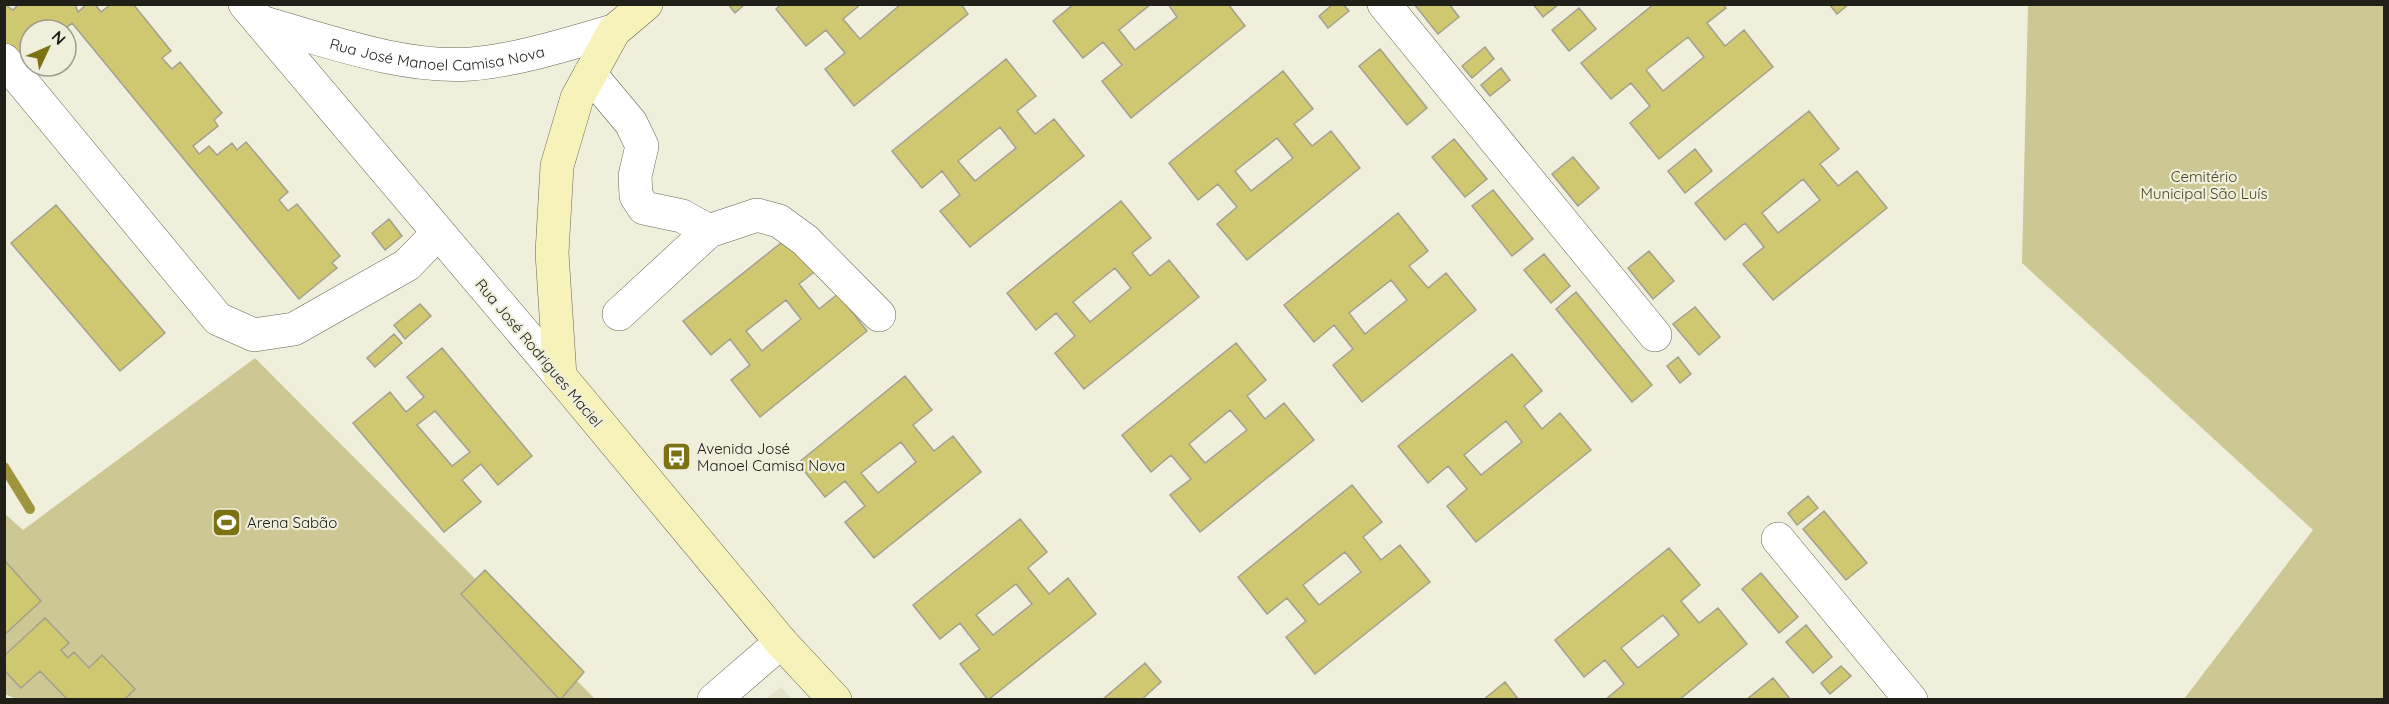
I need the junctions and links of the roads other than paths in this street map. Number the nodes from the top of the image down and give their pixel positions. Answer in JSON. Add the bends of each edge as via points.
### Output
{"nodes":[{"id":1,"x":646,"y":4,"type":"edge"},
{"id":2,"x":1384,"y":4,"type":"edge"},
{"id":3,"x":252,"y":13,"type":"edge"},
{"id":4,"x":614,"y":31,"type":"junction"},
{"id":5,"x":4,"y":60,"type":"edge"},
{"id":6,"x":590,"y":74,"type":"junction"},
{"id":7,"x":709,"y":231,"type":"junction"},
{"id":8,"x":438,"y":233,"type":"junction"},
{"id":9,"x":619,"y":314,"type":"dead end"},
{"id":10,"x":879,"y":315,"type":"dead end"},
{"id":11,"x":1655,"y":335,"type":"dead end"},
{"id":12,"x":560,"y":376,"type":"junction"},
{"id":13,"x":1778,"y":539,"type":"dead end"},
{"id":14,"x":781,"y":642,"type":"junction"},
{"id":15,"x":714,"y":699,"type":"edge"},
{"id":16,"x":835,"y":699,"type":"edge"},
{"id":17,"x":1911,"y":699,"type":"edge"}],
"edges":[{"from":1,"to":4,"type":"street","name":"Rua José Manoel Camisa Nova"},
{"from":2,"to":11,"type":"street"},
{"from":3,"to":4,"type":"street","name":"Rua José Manoel Camisa Nova","via":[[398,59],[470,64],[544,51]]},
{"from":3,"to":8,"type":"street","name":"Rua José Rodrigues Maciel"},
{"from":4,"to":6,"type":"street","name":"Rua José Manoel Camisa Nova"},
{"from":5,"to":8,"type":"street","via":[[219,319],[254,335],[294,329],[407,265]]},
{"from":6,"to":7,"type":"street","via":[[631,123],[642,146],[635,176],[636,196],[644,208],[682,216]]},
{"from":6,"to":12,"type":"street","name":"Rua José Manoel Camisa Nova","via":[[577,98],[557,166],[552,253]]},
{"from":7,"to":9,"type":"street"},
{"from":7,"to":10,"type":"street","via":[[757,215],[779,221],[805,240]]},
{"from":8,"to":12,"type":"street","name":"Rua José Rodrigues Maciel"},
{"from":12,"to":14,"type":"street","name":"Rua José Rodrigues Maciel"},
{"from":13,"to":17,"type":"street"},
{"from":14,"to":15,"type":"street"},
{"from":14,"to":16,"type":"street","name":"Rua José Rodrigues Maciel"}]}
